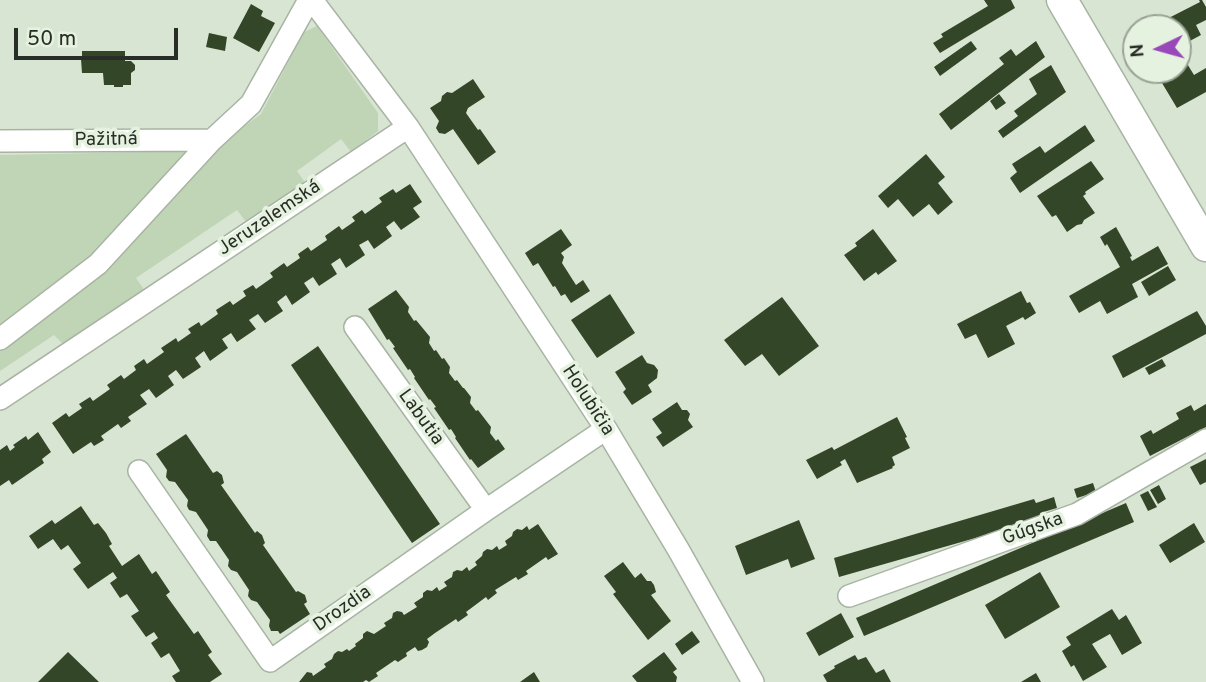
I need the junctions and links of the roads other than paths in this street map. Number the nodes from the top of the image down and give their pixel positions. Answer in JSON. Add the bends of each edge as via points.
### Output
{"nodes":[{"id":1,"x":311,"y":0,"type":"edge"},
{"id":2,"x":1062,"y":0,"type":"edge"},
{"id":3,"x":408,"y":127,"type":"junction"},
{"id":4,"x":212,"y":140,"type":"junction"},
{"id":5,"x":0,"y":141,"type":"edge"},
{"id":6,"x":1206,"y":246,"type":"edge"},
{"id":7,"x":355,"y":327,"type":"dead end"},
{"id":8,"x":0,"y":339,"type":"edge"},
{"id":9,"x":0,"y":399,"type":"edge"},
{"id":10,"x":606,"y":429,"type":"junction"},
{"id":11,"x":1206,"y":440,"type":"edge"},
{"id":12,"x":139,"y":471,"type":"dead end"},
{"id":13,"x":486,"y":510,"type":"junction"},
{"id":14,"x":849,"y":596,"type":"dead end"},
{"id":15,"x":753,"y":682,"type":"edge"}],
"edges":[{"from":1,"to":3,"type":"street"},
{"from":1,"to":4,"type":"street","via":[[251,104]]},
{"from":2,"to":6,"type":"main road"},
{"from":3,"to":9,"type":"street","name":"Jeruzalemská"},
{"from":3,"to":10,"type":"street","name":"Holubičia"},
{"from":4,"to":5,"type":"street","name":"Pažitná"},
{"from":4,"to":8,"type":"street","via":[[98,264]]},
{"from":7,"to":13,"type":"street","name":"Labutia"},
{"from":10,"to":13,"type":"street","name":"Drozdia"},
{"from":10,"to":15,"type":"street","name":"Holubičia"},
{"from":11,"to":14,"type":"street","name":"Gúgska","via":[[1077,514]]},
{"from":12,"to":13,"type":"street","name":"Drozdia","via":[[270,661]]}]}
